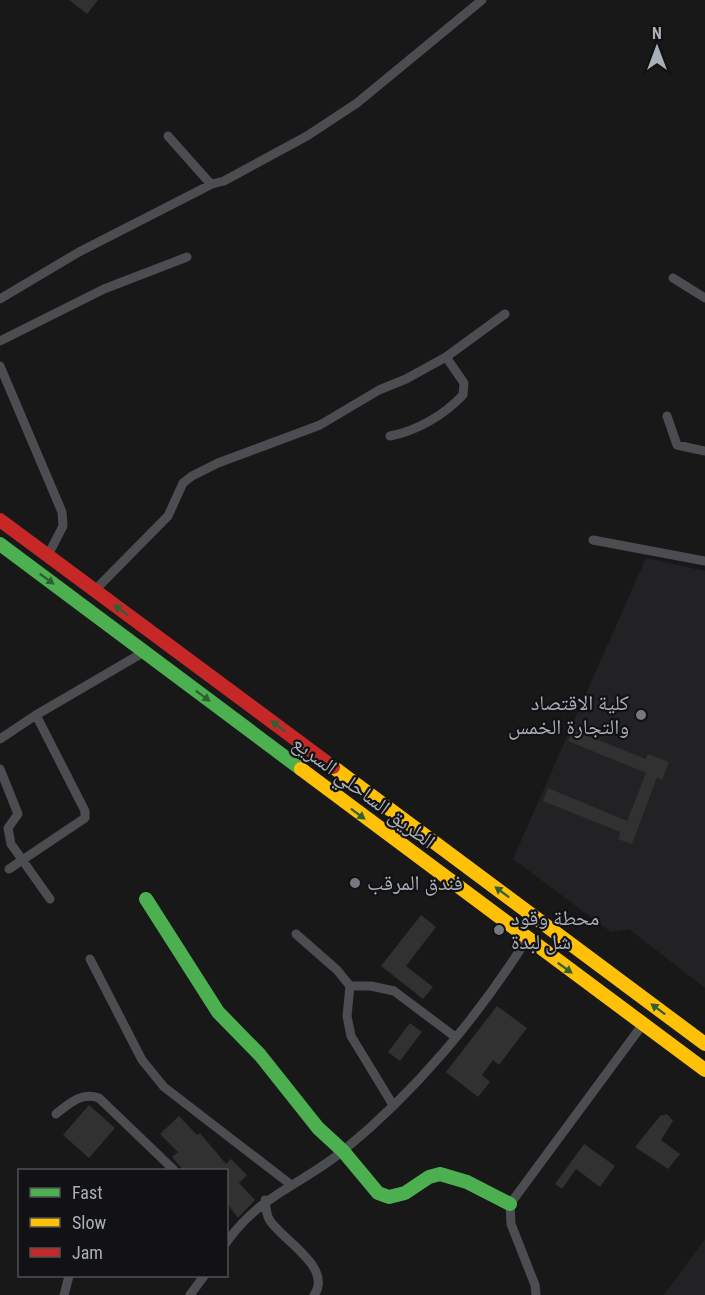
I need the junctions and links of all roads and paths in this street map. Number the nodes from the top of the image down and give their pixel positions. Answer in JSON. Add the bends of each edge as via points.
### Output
{"nodes":[{"id":1,"x":482,"y":0,"type":"edge"},
{"id":2,"x":168,"y":136,"type":"dead end"},
{"id":3,"x":212,"y":184,"type":"junction"},
{"id":4,"x":187,"y":257,"type":"dead end"},
{"id":5,"x":674,"y":278,"type":"dead end"},
{"id":6,"x":705,"y":298,"type":"edge"},
{"id":7,"x":0,"y":299,"type":"edge"},
{"id":8,"x":505,"y":314,"type":"dead end"},
{"id":9,"x":0,"y":341,"type":"edge"},
{"id":10,"x":446,"y":357,"type":"junction"},
{"id":11,"x":0,"y":366,"type":"edge"},
{"id":12,"x":667,"y":416,"type":"dead end"},
{"id":13,"x":390,"y":436,"type":"dead end"},
{"id":14,"x":705,"y":451,"type":"edge"},
{"id":15,"x":0,"y":520,"type":"edge"},
{"id":16,"x":593,"y":540,"type":"dead end"},
{"id":17,"x":0,"y":544,"type":"edge"},
{"id":18,"x":48,"y":555,"type":"junction"},
{"id":19,"x":705,"y":561,"type":"edge"},
{"id":20,"x":95,"y":590,"type":"junction"},
{"id":21,"x":144,"y":652,"type":"junction"},
{"id":22,"x":36,"y":715,"type":"junction"},
{"id":23,"x":0,"y":739,"type":"edge"},
{"id":24,"x":0,"y":769,"type":"edge"},
{"id":25,"x":24,"y":859,"type":"junction"},
{"id":26,"x":9,"y":869,"type":"dead end"},
{"id":27,"x":146,"y":898,"type":"dead end"},
{"id":28,"x":50,"y":899,"type":"dead end"},
{"id":29,"x":296,"y":934,"type":"dead end"},
{"id":30,"x":527,"y":939,"type":"junction"},
{"id":31,"x":90,"y":959,"type":"dead end"},
{"id":32,"x":350,"y":986,"type":"junction"},
{"id":33,"x":643,"y":1024,"type":"junction"},
{"id":34,"x":454,"y":1036,"type":"junction"},
{"id":35,"x":705,"y":1044,"type":"edge"},
{"id":36,"x":705,"y":1070,"type":"edge"},
{"id":37,"x":393,"y":1105,"type":"junction"},
{"id":38,"x":56,"y":1114,"type":"dead end"},
{"id":39,"x":343,"y":1151,"type":"junction"},
{"id":40,"x":173,"y":1169,"type":"edge"},
{"id":41,"x":290,"y":1184,"type":"junction"},
{"id":42,"x":265,"y":1200,"type":"junction"},
{"id":43,"x":510,"y":1204,"type":"junction"},
{"id":44,"x":228,"y":1237,"type":"edge"},
{"id":45,"x":68,"y":1277,"type":"edge"},
{"id":46,"x":203,"y":1277,"type":"edge"},
{"id":47,"x":64,"y":1295,"type":"edge"},
{"id":48,"x":190,"y":1295,"type":"edge"},
{"id":49,"x":314,"y":1295,"type":"edge"},
{"id":50,"x":536,"y":1295,"type":"edge"}],
"edges":[{"from":1,"to":3,"type":"street","via":[[357,104],[224,182]]},
{"from":2,"to":3,"type":"street"},
{"from":3,"to":7,"type":"street","via":[[79,252]]},
{"from":4,"to":9,"type":"street","via":[[104,289]]},
{"from":5,"to":6,"type":"street"},
{"from":8,"to":10,"type":"street"},
{"from":10,"to":13,"type":"street","via":[[464,383],[463,395],[441,414],[407,433]]},
{"from":10,"to":20,"type":"street","via":[[320,425],[192,476],[183,483],[168,516]]},
{"from":11,"to":18,"type":"street","via":[[62,512],[63,526]]},
{"from":12,"to":14,"type":"street","via":[[677,445]]},
{"from":15,"to":18,"type":"main road","name":"الطريق الساحلي السريع"},
{"from":16,"to":19,"type":"street"},
{"from":17,"to":21,"type":"main road","name":"الطريق الساحلي السريع","one_way":true},
{"from":18,"to":20,"type":"main road","name":"الطريق الساحلي السريع"},
{"from":35,"to":20,"type":"main road","name":"الطريق الساحلي السريع","one_way":true},
{"from":21,"to":22,"type":"street"},
{"from":21,"to":30,"type":"main road","name":"الطريق الساحلي السريع","one_way":true},
{"from":22,"to":23,"type":"street"},
{"from":22,"to":25,"type":"street","via":[[85,818]]},
{"from":24,"to":25,"type":"street","via":[[18,814],[8,828],[8,835]]},
{"from":25,"to":26,"type":"street"},
{"from":25,"to":28,"type":"street"},
{"from":27,"to":39,"type":"main road","via":[[218,1012],[260,1055],[318,1128]]},
{"from":29,"to":32,"type":"street"},
{"from":30,"to":33,"type":"main road","name":"الطريق الساحلي السريع","one_way":true},
{"from":30,"to":34,"type":"street","via":[[502,978]]},
{"from":31,"to":41,"type":"street","via":[[142,1060],[164,1087]]},
{"from":32,"to":34,"type":"street","via":[[394,991]]},
{"from":32,"to":37,"type":"street","via":[[347,1016],[351,1036]]},
{"from":33,"to":36,"type":"main road","name":"الطريق الساحلي السريع"},
{"from":33,"to":43,"type":"street"},
{"from":34,"to":37,"type":"street"},
{"from":37,"to":39,"type":"street"},
{"from":38,"to":40,"type":"street","via":[[79,1097],[99,1098]]},
{"from":39,"to":41,"type":"street"},
{"from":39,"to":43,"type":"main road","via":[[378,1193],[389,1197],[440,1174]]},
{"from":41,"to":42,"type":"street"},
{"from":42,"to":44,"type":"street"},
{"from":42,"to":49,"type":"street","via":[[269,1220],[312,1264],[318,1278]]},
{"from":43,"to":50,"type":"street","via":[[511,1224]]},
{"from":45,"to":47,"type":"street"},
{"from":46,"to":48,"type":"street"}]}
